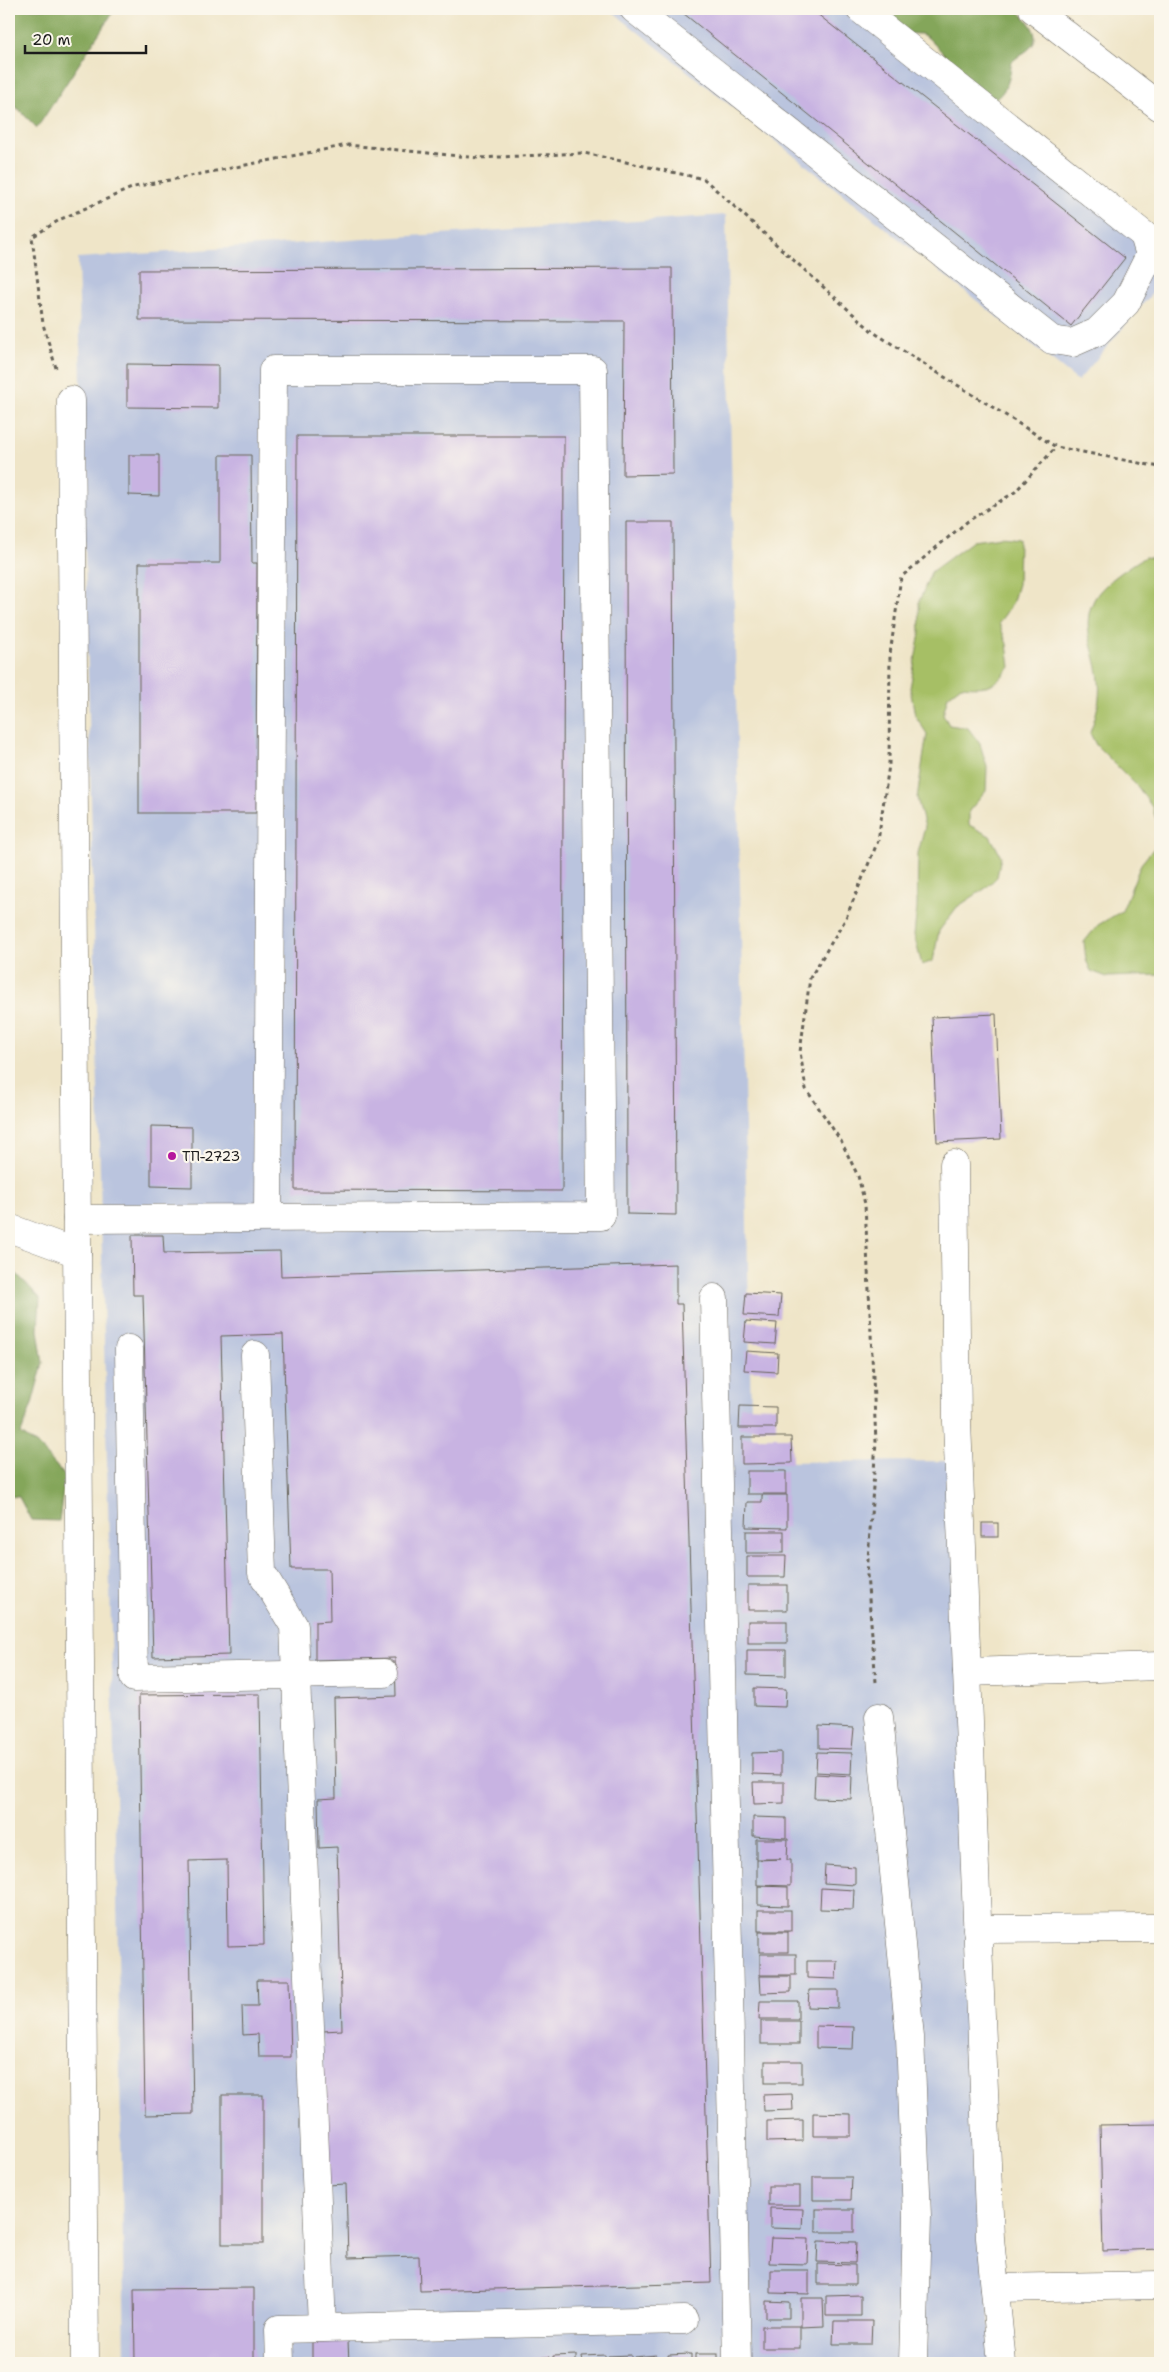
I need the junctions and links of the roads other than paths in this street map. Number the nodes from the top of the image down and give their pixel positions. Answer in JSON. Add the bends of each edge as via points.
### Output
{"nodes":[{"id":1,"x":634,"y":9,"type":"edge"},
{"id":2,"x":860,"y":9,"type":"edge"},
{"id":3,"x":1033,"y":9,"type":"edge"},
{"id":4,"x":1160,"y":107,"type":"edge"},
{"id":5,"x":71,"y":400,"type":"road end"},
{"id":6,"x":954,"y":1164,"type":"dead end"},
{"id":7,"x":268,"y":1218,"type":"junction"},
{"id":8,"x":77,"y":1219,"type":"junction"},
{"id":9,"x":9,"y":1228,"type":"edge"},
{"id":10,"x":77,"y":1253,"type":"junction"},
{"id":11,"x":714,"y":1298,"type":"dead end"},
{"id":12,"x":129,"y":1349,"type":"dead end"},
{"id":13,"x":255,"y":1355,"type":"dead end"},
{"id":14,"x":1160,"y":1666,"type":"edge"},
{"id":15,"x":967,"y":1672,"type":"junction"},
{"id":16,"x":384,"y":1673,"type":"dead end"},
{"id":17,"x":296,"y":1675,"type":"junction"},
{"id":18,"x":879,"y":1718,"type":"road end"},
{"id":19,"x":1155,"y":1928,"type":"dead end"},
{"id":20,"x":977,"y":1929,"type":"junction"},
{"id":21,"x":1160,"y":2285,"type":"edge"},
{"id":22,"x":995,"y":2288,"type":"junction"},
{"id":23,"x":684,"y":2320,"type":"dead end"},
{"id":24,"x":322,"y":2327,"type":"junction"},
{"id":25,"x":85,"y":2363,"type":"edge"},
{"id":26,"x":280,"y":2363,"type":"edge"},
{"id":27,"x":737,"y":2363,"type":"edge"},
{"id":28,"x":913,"y":2363,"type":"edge"},
{"id":29,"x":1002,"y":2363,"type":"edge"}],
"edges":[{"from":1,"to":2,"type":"lane","via":[[1052,340],[1072,343],[1097,332],[1126,302],[1150,255],[1144,236]]},
{"from":3,"to":4,"type":"lane"},
{"from":5,"to":8,"type":"lane"},
{"from":6,"to":15,"type":"lane","via":[[957,1422]]},
{"from":7,"to":7,"type":"lane","via":[[601,1216],[593,370],[273,370]]},
{"from":7,"to":8,"type":"lane"},
{"from":8,"to":10,"type":"lane"},
{"from":9,"to":10,"type":"lane"},
{"from":10,"to":25,"type":"lane"},
{"from":11,"to":27,"type":"lane"},
{"from":12,"to":17,"type":"lane","via":[[134,1678]]},
{"from":13,"to":17,"type":"lane","via":[[262,1573],[294,1626]]},
{"from":14,"to":15,"type":"lane"},
{"from":15,"to":20,"type":"lane"},
{"from":16,"to":17,"type":"lane"},
{"from":17,"to":24,"type":"lane"},
{"from":18,"to":28,"type":"lane","via":[[910,2037],[917,2217]]},
{"from":19,"to":20,"type":"lane"},
{"from":20,"to":22,"type":"lane"},
{"from":21,"to":22,"type":"lane"},
{"from":22,"to":29,"type":"lane"},
{"from":23,"to":24,"type":"lane"},
{"from":24,"to":26,"type":"lane","via":[[279,2329]]}]}
